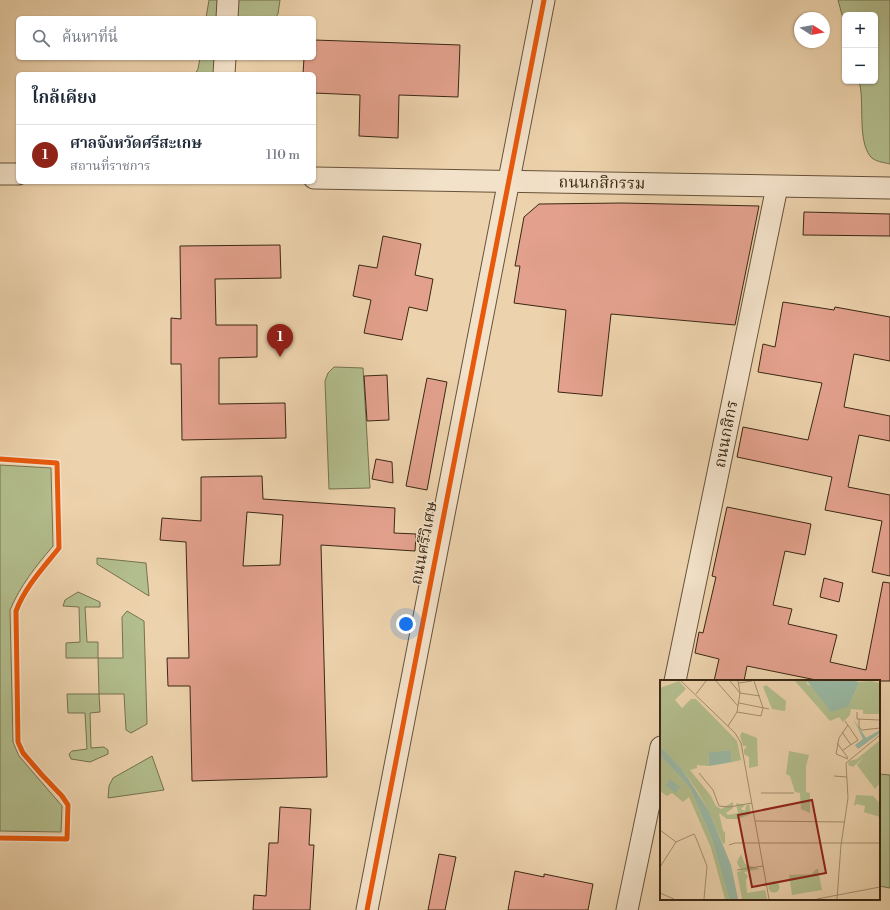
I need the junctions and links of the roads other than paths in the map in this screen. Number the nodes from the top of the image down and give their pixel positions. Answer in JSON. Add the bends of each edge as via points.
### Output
{"nodes":[{"id":1,"x":228,"y":0,"type":"edge"},
{"id":2,"x":544,"y":0,"type":"edge"},
{"id":3,"x":227,"y":16,"type":"edge"},
{"id":4,"x":225,"y":60,"type":"edge"},
{"id":5,"x":224,"y":72,"type":"edge"},
{"id":6,"x":0,"y":174,"type":"edge"},
{"id":7,"x":16,"y":174,"type":"edge"},
{"id":8,"x":316,"y":178,"type":"edge"},
{"id":9,"x":508,"y":181,"type":"junction"},
{"id":10,"x":777,"y":187,"type":"junction"},
{"id":11,"x":890,"y":188,"type":"edge"},
{"id":12,"x":675,"y":680,"type":"edge"},
{"id":13,"x":660,"y":753,"type":"edge"},
{"id":14,"x":367,"y":910,"type":"edge"},
{"id":15,"x":627,"y":910,"type":"edge"}],
"edges":[{"from":1,"to":3,"type":"street"},
{"from":2,"to":9,"type":"street","name":"ถนนศรีวิเศษ"},
{"from":4,"to":5,"type":"street"},
{"from":6,"to":7,"type":"street"},
{"from":8,"to":9,"type":"street","name":"ถนนกสิกรรม"},
{"from":9,"to":10,"type":"street","name":"ถนนกสิกรรม"},
{"from":9,"to":14,"type":"street","name":"ถนนศรีวิเศษ"},
{"from":10,"to":11,"type":"street","name":"ถนนกสิกรรม"},
{"from":10,"to":12,"type":"street","name":"ถนนกสิกร"},
{"from":13,"to":15,"type":"street"}]}
